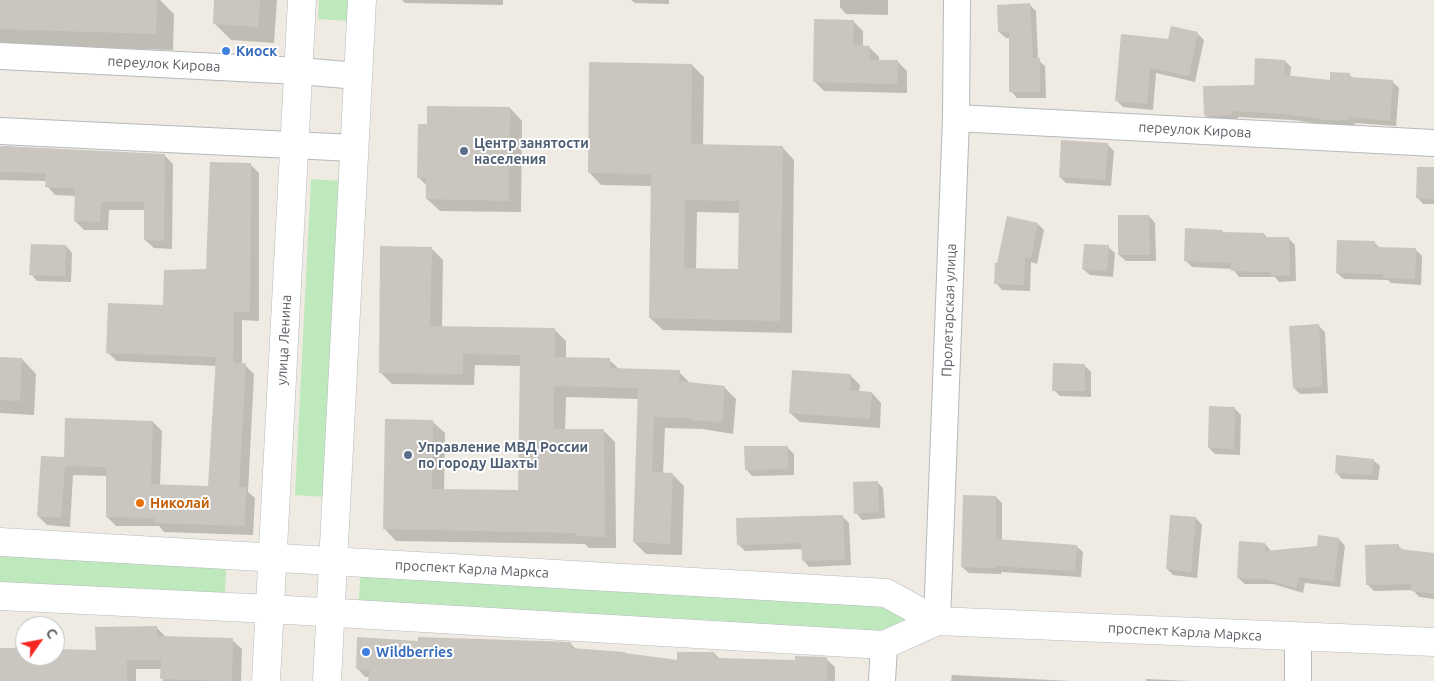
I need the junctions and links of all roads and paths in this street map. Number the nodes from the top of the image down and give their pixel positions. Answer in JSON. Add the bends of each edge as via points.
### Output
{"nodes":[{"id":1,"x":302,"y":0,"type":"edge"},
{"id":2,"x":362,"y":0,"type":"edge"},
{"id":3,"x":957,"y":0,"type":"edge"},
{"id":4,"x":0,"y":56,"type":"edge"},
{"id":5,"x":299,"y":71,"type":"junction"},
{"id":6,"x":358,"y":76,"type":"junction"},
{"id":7,"x":956,"y":118,"type":"junction"},
{"id":8,"x":0,"y":131,"type":"edge"},
{"id":9,"x":1434,"y":143,"type":"edge"},
{"id":10,"x":294,"y":146,"type":"junction"},
{"id":11,"x":354,"y":148,"type":"junction"},
{"id":12,"x":0,"y":542,"type":"edge"},
{"id":13,"x":274,"y":557,"type":"junction"},
{"id":14,"x":332,"y":561,"type":"junction"},
{"id":15,"x":0,"y":596,"type":"edge"},
{"id":16,"x":270,"y":609,"type":"junction"},
{"id":17,"x":330,"y":613,"type":"junction"},
{"id":18,"x":937,"y":621,"type":"junction"},
{"id":19,"x":1298,"y":636,"type":"junction"},
{"id":20,"x":1434,"y":642,"type":"edge"},
{"id":21,"x":884,"y":645,"type":"junction"},
{"id":22,"x":266,"y":681,"type":"edge"},
{"id":23,"x":327,"y":681,"type":"edge"},
{"id":24,"x":882,"y":681,"type":"edge"},
{"id":25,"x":1298,"y":681,"type":"edge"}],
"edges":[{"from":1,"to":5,"type":"main road","name":"улица Ленина"},
{"from":2,"to":6,"type":"main road"},
{"from":3,"to":7,"type":"street","name":"Пролетарская улица"},
{"from":4,"to":5,"type":"street","name":"переулок Кирова"},
{"from":5,"to":6,"type":"street","name":"переулок Кирова"},
{"from":5,"to":10,"type":"main road","name":"улица Ленина"},
{"from":6,"to":11,"type":"main road"},
{"from":7,"to":9,"type":"street","name":"переулок Кирова"},
{"from":7,"to":18,"type":"street","name":"Пролетарская улица"},
{"from":8,"to":10,"type":"street"},
{"from":10,"to":11,"type":"street"},
{"from":10,"to":13,"type":"main road","name":"улица Ленина"},
{"from":11,"to":14,"type":"main road"},
{"from":12,"to":13,"type":"main road","name":"проспект Карла Маркса"},
{"from":13,"to":14,"type":"main road","name":"проспект Карла Маркса"},
{"from":13,"to":16,"type":"main road","name":"улица Ленина"},
{"from":14,"to":17,"type":"main road"},
{"from":14,"to":18,"type":"main road","name":"проспект Карла Маркса","via":[[886,593]]},
{"from":15,"to":16,"type":"main road","name":"проспект Карла Маркса"},
{"from":16,"to":17,"type":"main road","name":"проспект Карла Маркса"},
{"from":16,"to":22,"type":"main road","name":"улица Ленина"},
{"from":17,"to":21,"type":"main road","name":"проспект Карла Маркса"},
{"from":17,"to":23,"type":"main road"},
{"from":18,"to":19,"type":"main road","name":"проспект Карла Маркса"},
{"from":18,"to":21,"type":"main road","name":"проспект Карла Маркса"},
{"from":19,"to":20,"type":"main road","name":"проспект Карла Маркса"},
{"from":19,"to":25,"type":"street"},
{"from":21,"to":24,"type":"street"}]}
